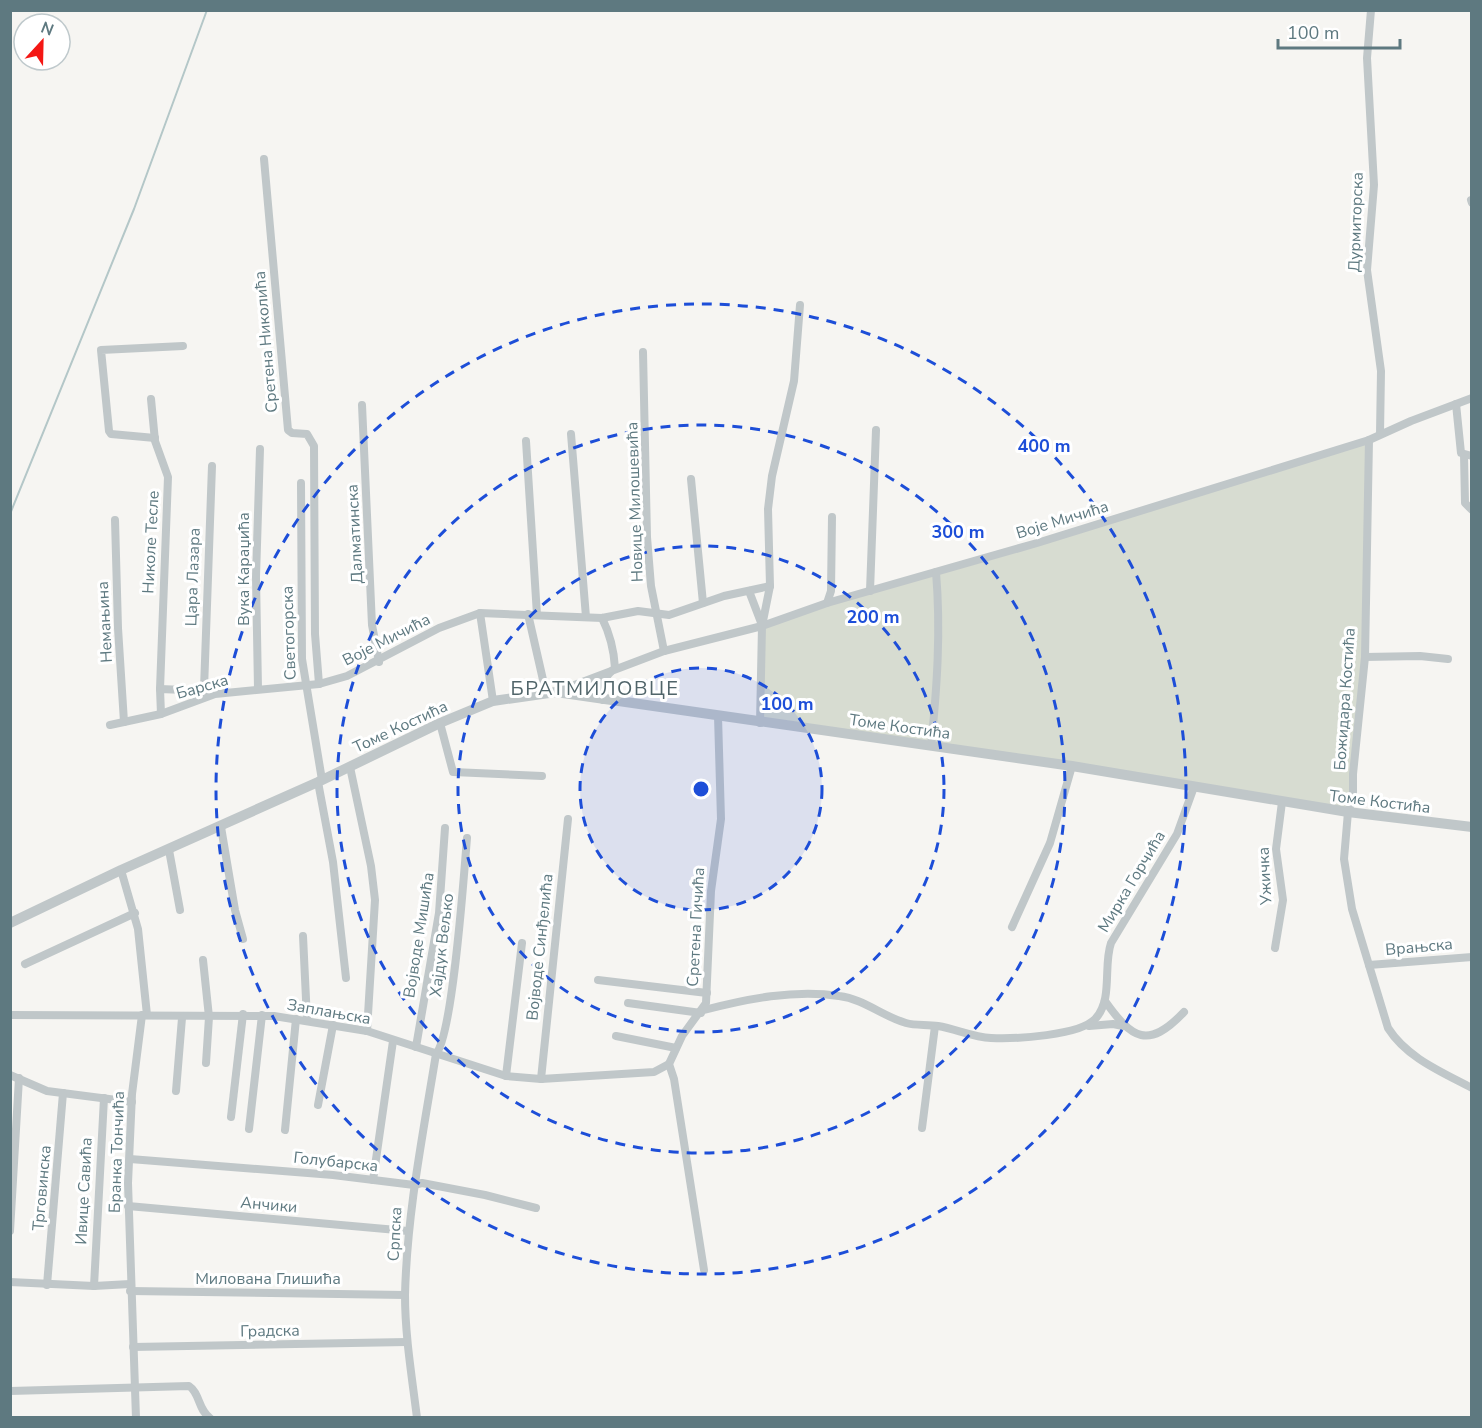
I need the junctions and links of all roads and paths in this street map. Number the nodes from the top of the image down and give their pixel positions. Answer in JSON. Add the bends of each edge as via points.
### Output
{"nodes":[{"id":1,"x":1371,"y":10,"type":"edge"},
{"id":2,"x":264,"y":159,"type":"dead end"},
{"id":3,"x":800,"y":305,"type":"dead end"},
{"id":4,"x":183,"y":346,"type":"dead end"},
{"id":5,"x":643,"y":352,"type":"dead end"},
{"id":6,"x":1472,"y":398,"type":"edge"},
{"id":7,"x":151,"y":399,"type":"dead end"},
{"id":8,"x":1456,"y":404,"type":"junction"},
{"id":9,"x":362,"y":405,"type":"dead end"},
{"id":10,"x":876,"y":430,"type":"dead end"},
{"id":11,"x":571,"y":434,"type":"dead end"},
{"id":12,"x":1380,"y":434,"type":"junction"},
{"id":13,"x":155,"y":438,"type":"junction"},
{"id":14,"x":1369,"y":440,"type":"junction"},
{"id":15,"x":526,"y":441,"type":"dead end"},
{"id":16,"x":260,"y":449,"type":"dead end"},
{"id":17,"x":1468,"y":456,"type":"edge"},
{"id":18,"x":212,"y":466,"type":"dead end"},
{"id":19,"x":691,"y":479,"type":"dead end"},
{"id":20,"x":301,"y":483,"type":"dead end"},
{"id":21,"x":1472,"y":510,"type":"edge"},
{"id":22,"x":832,"y":517,"type":"dead end"},
{"id":23,"x":115,"y":520,"type":"dead end"},
{"id":24,"x":936,"y":572,"type":"junction"},
{"id":25,"x":770,"y":586,"type":"junction"},
{"id":26,"x":749,"y":591,"type":"junction"},
{"id":27,"x":870,"y":591,"type":"junction"},
{"id":28,"x":703,"y":603,"type":"junction"},
{"id":29,"x":827,"y":603,"type":"junction"},
{"id":30,"x":480,"y":614,"type":"junction"},
{"id":31,"x":658,"y":614,"type":"junction"},
{"id":32,"x":532,"y":615,"type":"junction"},
{"id":33,"x":586,"y":618,"type":"junction"},
{"id":34,"x":602,"y":618,"type":"junction"},
{"id":35,"x":762,"y":626,"type":"junction"},
{"id":36,"x":664,"y":651,"type":"junction"},
{"id":37,"x":1365,"y":657,"type":"junction"},
{"id":38,"x":1448,"y":659,"type":"dead end"},
{"id":39,"x":379,"y":662,"type":"junction"},
{"id":40,"x":615,"y":668,"type":"junction"},
{"id":41,"x":319,"y":684,"type":"junction"},
{"id":42,"x":305,"y":685,"type":"junction"},
{"id":43,"x":160,"y":689,"type":"junction"},
{"id":44,"x":204,"y":689,"type":"junction"},
{"id":45,"x":258,"y":689,"type":"junction"},
{"id":46,"x":551,"y":692,"type":"junction"},
{"id":47,"x":215,"y":694,"type":"junction"},
{"id":48,"x":603,"y":700,"type":"junction"},
{"id":49,"x":493,"y":701,"type":"junction"},
{"id":50,"x":161,"y":714,"type":"junction"},
{"id":51,"x":718,"y":716,"type":"junction"},
{"id":52,"x":124,"y":722,"type":"junction"},
{"id":53,"x":440,"y":723,"type":"junction"},
{"id":54,"x":760,"y":723,"type":"junction"},
{"id":55,"x":110,"y":725,"type":"dead end"},
{"id":56,"x":931,"y":746,"type":"junction"},
{"id":57,"x":1072,"y":766,"type":"junction"},
{"id":58,"x":350,"y":767,"type":"junction"},
{"id":59,"x":542,"y":776,"type":"dead end"},
{"id":60,"x":320,"y":781,"type":"junction"},
{"id":61,"x":1194,"y":787,"type":"junction"},
{"id":62,"x":1282,"y":802,"type":"junction"},
{"id":63,"x":1348,"y":812,"type":"junction"},
{"id":64,"x":568,"y":819,"type":"dead end"},
{"id":65,"x":221,"y":827,"type":"junction"},
{"id":66,"x":1472,"y":827,"type":"edge"},
{"id":67,"x":445,"y":828,"type":"dead end"},
{"id":68,"x":467,"y":838,"type":"dead end"},
{"id":69,"x":169,"y":850,"type":"junction"},
{"id":70,"x":121,"y":870,"type":"junction"},
{"id":71,"x":180,"y":910,"type":"dead end"},
{"id":72,"x":135,"y":913,"type":"junction"},
{"id":73,"x":10,"y":923,"type":"edge"},
{"id":74,"x":1012,"y":927,"type":"dead end"},
{"id":75,"x":303,"y":936,"type":"dead end"},
{"id":76,"x":243,"y":939,"type":"dead end"},
{"id":77,"x":522,"y":943,"type":"dead end"},
{"id":78,"x":1275,"y":948,"type":"dead end"},
{"id":79,"x":1472,"y":957,"type":"edge"},
{"id":80,"x":203,"y":960,"type":"dead end"},
{"id":81,"x":25,"y":964,"type":"dead end"},
{"id":82,"x":1369,"y":966,"type":"junction"},
{"id":83,"x":346,"y":978,"type":"dead end"},
{"id":84,"x":597,"y":980,"type":"dead end"},
{"id":85,"x":707,"y":993,"type":"junction"},
{"id":86,"x":1105,"y":1001,"type":"junction"},
{"id":87,"x":628,"y":1004,"type":"dead end"},
{"id":88,"x":702,"y":1011,"type":"junction"},
{"id":89,"x":1184,"y":1012,"type":"dead end"},
{"id":90,"x":243,"y":1014,"type":"junction"},
{"id":91,"x":10,"y":1015,"type":"edge"},
{"id":92,"x":145,"y":1015,"type":"junction"},
{"id":93,"x":262,"y":1015,"type":"junction"},
{"id":94,"x":182,"y":1017,"type":"junction"},
{"id":95,"x":209,"y":1017,"type":"junction"},
{"id":96,"x":296,"y":1019,"type":"junction"},
{"id":97,"x":307,"y":1020,"type":"junction"},
{"id":98,"x":333,"y":1024,"type":"junction"},
{"id":99,"x":935,"y":1026,"type":"junction"},
{"id":100,"x":1085,"y":1026,"type":"junction"},
{"id":101,"x":1123,"y":1026,"type":"junction"},
{"id":102,"x":367,"y":1031,"type":"junction"},
{"id":103,"x":616,"y":1036,"type":"dead end"},
{"id":104,"x":393,"y":1041,"type":"junction"},
{"id":105,"x":416,"y":1047,"type":"junction"},
{"id":106,"x":676,"y":1048,"type":"junction"},
{"id":107,"x":436,"y":1054,"type":"junction"},
{"id":108,"x":206,"y":1063,"type":"dead end"},
{"id":109,"x":669,"y":1064,"type":"junction"},
{"id":110,"x":15,"y":1076,"type":"edge"},
{"id":111,"x":506,"y":1076,"type":"junction"},
{"id":112,"x":540,"y":1079,"type":"junction"},
{"id":113,"x":1472,"y":1088,"type":"edge"},
{"id":114,"x":176,"y":1091,"type":"dead end"},
{"id":115,"x":63,"y":1093,"type":"junction"},
{"id":116,"x":104,"y":1098,"type":"junction"},
{"id":117,"x":132,"y":1102,"type":"junction"},
{"id":118,"x":318,"y":1105,"type":"dead end"},
{"id":119,"x":231,"y":1117,"type":"dead end"},
{"id":120,"x":922,"y":1128,"type":"dead end"},
{"id":121,"x":249,"y":1129,"type":"dead end"},
{"id":122,"x":285,"y":1130,"type":"dead end"},
{"id":123,"x":130,"y":1159,"type":"junction"},
{"id":124,"x":373,"y":1180,"type":"junction"},
{"id":125,"x":414,"y":1185,"type":"junction"},
{"id":126,"x":128,"y":1206,"type":"junction"},
{"id":127,"x":536,"y":1208,"type":"dead end"},
{"id":128,"x":408,"y":1230,"type":"junction"},
{"id":129,"x":10,"y":1231,"type":"edge"},
{"id":130,"x":704,"y":1270,"type":"dead end"},
{"id":131,"x":10,"y":1282,"type":"edge"},
{"id":132,"x":47,"y":1285,"type":"junction"},
{"id":133,"x":94,"y":1286,"type":"junction"},
{"id":134,"x":130,"y":1287,"type":"junction"},
{"id":135,"x":405,"y":1295,"type":"junction"},
{"id":136,"x":407,"y":1342,"type":"junction"},
{"id":137,"x":133,"y":1347,"type":"junction"},
{"id":138,"x":136,"y":1388,"type":"junction"},
{"id":139,"x":10,"y":1390,"type":"edge"},
{"id":140,"x":136,"y":1418,"type":"edge"},
{"id":141,"x":210,"y":1418,"type":"edge"},
{"id":142,"x":417,"y":1418,"type":"edge"}],
"edges":[{"from":1,"to":12,"type":"street","name":"Дурмиторска","via":[[1367,58],[1374,185],[1367,270],[1381,371]]},
{"from":2,"to":41,"type":"street","name":"Сретена Николића","via":[[288,430],[308,434],[314,446]]},
{"from":3,"to":25,"type":"street","via":[[794,381],[768,509]]},
{"from":4,"to":13,"type":"street","via":[[102,350],[109,431]]},
{"from":5,"to":31,"type":"street","name":"Новице Милошевића","via":[[647,537]]},
{"from":6,"to":8,"type":"street","name":"Воје Мичића"},
{"from":7,"to":13,"type":"street","name":"Николе Тесле"},
{"from":8,"to":12,"type":"street","name":"Воје Мичића"},
{"from":8,"to":17,"type":"street","via":[[1460,448]]},
{"from":9,"to":39,"type":"street","name":"Далматинска","via":[[372,625]]},
{"from":10,"to":27,"type":"street"},
{"from":11,"to":33,"type":"street"},
{"from":12,"to":14,"type":"street","name":"Воје Мичића"},
{"from":13,"to":43,"type":"street","name":"Николе Тесле","via":[[168,477]]},
{"from":14,"to":24,"type":"street","name":"Воје Мичића"},
{"from":14,"to":37,"type":"street","name":"Божидара Костића"},
{"from":15,"to":32,"type":"street"},
{"from":16,"to":45,"type":"street","name":"Вука Караџића"},
{"from":17,"to":21,"type":"street","via":[[1465,503]]},
{"from":18,"to":44,"type":"street","name":"Цара Лазара"},
{"from":19,"to":28,"type":"street"},
{"from":20,"to":42,"type":"street","name":"Светогорска"},
{"from":22,"to":29,"type":"street","via":[[831,591]]},
{"from":23,"to":52,"type":"street","name":"Немањина"},
{"from":24,"to":27,"type":"street","name":"Воје Мичића"},
{"from":24,"to":56,"type":"street","via":[[938,668]]},
{"from":25,"to":26,"type":"street","name":"Воје Мичића"},
{"from":25,"to":35,"type":"street"},
{"from":26,"to":28,"type":"street","name":"Воје Мичића"},
{"from":26,"to":35,"type":"street"},
{"from":27,"to":29,"type":"street","name":"Воје Мичића"},
{"from":28,"to":31,"type":"street","name":"Воје Мичића","via":[[669,615]]},
{"from":29,"to":35,"type":"street","name":"Воје Мичића"},
{"from":30,"to":32,"type":"street","name":"Воје Мичића"},
{"from":30,"to":39,"type":"street","name":"Воје Мичића","via":[[439,628]]},
{"from":30,"to":49,"type":"street"},
{"from":31,"to":34,"type":"street","name":"Воје Мичића","via":[[638,611]]},
{"from":31,"to":36,"type":"street","name":"Новице Милошевића"},
{"from":32,"to":33,"type":"street","name":"Воје Мичића"},
{"from":32,"to":46,"type":"street"},
{"from":33,"to":34,"type":"street","name":"Воје Мичића"},
{"from":34,"to":40,"type":"street","via":[[609,633]]},
{"from":35,"to":36,"type":"street","name":"Воје Мичића"},
{"from":35,"to":54,"type":"street"},
{"from":36,"to":40,"type":"street","name":"Воје Мичића"},
{"from":37,"to":38,"type":"street"},
{"from":37,"to":63,"type":"street","name":"Божидара Костића","via":[[1353,798]]},
{"from":39,"to":41,"type":"street","name":"Воје Мичића"},
{"from":40,"to":46,"type":"street","name":"Воје Мичића"},
{"from":40,"to":48,"type":"street","via":[[605,676]]},
{"from":41,"to":42,"type":"street","name":"Воје Мичића"},
{"from":42,"to":45,"type":"street","name":"Барска"},
{"from":42,"to":60,"type":"street","name":"Светогорска"},
{"from":43,"to":44,"type":"street"},
{"from":43,"to":50,"type":"street","name":"Николе Тесле"},
{"from":44,"to":47,"type":"street"},
{"from":45,"to":47,"type":"street","name":"Барска"},
{"from":46,"to":48,"type":"street","name":"Томе Костића"},
{"from":46,"to":49,"type":"street","name":"Томе Костића"},
{"from":47,"to":50,"type":"street","name":"Барска"},
{"from":48,"to":51,"type":"street","name":"Томе Костића"},
{"from":49,"to":53,"type":"street","name":"Томе Костића"},
{"from":50,"to":52,"type":"street","name":"Барска"},
{"from":51,"to":54,"type":"street","name":"Томе Костића"},
{"from":51,"to":85,"type":"street","name":"Сретена Гичића","via":[[721,819],[712,880]]},
{"from":52,"to":55,"type":"street","name":"Барска"},
{"from":53,"to":58,"type":"street","name":"Томе Костића"},
{"from":53,"to":59,"type":"street","via":[[453,772]]},
{"from":54,"to":56,"type":"street","name":"Томе Костића"},
{"from":56,"to":57,"type":"street","name":"Томе Костића"},
{"from":57,"to":61,"type":"street","name":"Томе Костића"},
{"from":57,"to":74,"type":"street","via":[[1050,843]]},
{"from":58,"to":60,"type":"street","name":"Томе Костића"},
{"from":58,"to":102,"type":"street","via":[[375,900]]},
{"from":60,"to":65,"type":"street","name":"Томе Костића"},
{"from":60,"to":83,"type":"street","name":"Светогорска"},
{"from":61,"to":62,"type":"street","name":"Томе Костића"},
{"from":61,"to":86,"type":"street","name":"Мирка Горчића","via":[[1177,834],[1111,943]]},
{"from":62,"to":63,"type":"street","name":"Томе Костића"},
{"from":62,"to":78,"type":"street","name":"Ужичка","via":[[1276,849],[1283,900]]},
{"from":63,"to":66,"type":"street","name":"Томе Костића"},
{"from":63,"to":82,"type":"street","name":"Божидара Костића","via":[[1345,873]]},
{"from":64,"to":112,"type":"street","name":"Војводе Синђелића"},
{"from":65,"to":69,"type":"street","name":"Томе Костића"},
{"from":65,"to":76,"type":"street"},
{"from":67,"to":105,"type":"street","name":"Војводе Мишића","via":[[441,896]]},
{"from":68,"to":107,"type":"street","name":"Хајдук Вељко","via":[[449,1003]]},
{"from":69,"to":70,"type":"street","name":"Томе Костића"},
{"from":69,"to":71,"type":"street"},
{"from":70,"to":72,"type":"street","name":"Бранка Тончића"},
{"from":70,"to":73,"type":"street","name":"Томе Костића"},
{"from":72,"to":81,"type":"street"},
{"from":72,"to":92,"type":"street","name":"Бранка Тончића"},
{"from":75,"to":97,"type":"street"},
{"from":77,"to":111,"type":"street"},
{"from":79,"to":82,"type":"street","name":"Врањска"},
{"from":80,"to":95,"type":"street"},
{"from":82,"to":113,"type":"street","name":"Божидара Костића","via":[[1393,1036],[1419,1059]]},
{"from":84,"to":85,"type":"street"},
{"from":85,"to":88,"type":"street","name":"Сретена Гичића"},
{"from":86,"to":100,"type":"street","via":[[1096,1018]]},
{"from":86,"to":101,"type":"street"},
{"from":87,"to":88,"type":"street"},
{"from":88,"to":99,"type":"street","via":[[759,999],[836,995],[907,1023]]},
{"from":88,"to":106,"type":"street","name":"Сретена Гичића"},
{"from":89,"to":101,"type":"street","via":[[1165,1030],[1149,1037]]},
{"from":90,"to":93,"type":"street","name":"Заплањска"},
{"from":90,"to":95,"type":"street","name":"Заплањска"},
{"from":90,"to":119,"type":"street"},
{"from":91,"to":92,"type":"street","name":"Заплањска"},
{"from":92,"to":94,"type":"street","name":"Заплањска"},
{"from":92,"to":117,"type":"street","name":"Бранка Тончића"},
{"from":93,"to":96,"type":"street","name":"Заплањска"},
{"from":93,"to":121,"type":"street"},
{"from":94,"to":95,"type":"street","name":"Заплањска"},
{"from":94,"to":114,"type":"street"},
{"from":95,"to":108,"type":"street"},
{"from":96,"to":97,"type":"street","name":"Заплањска"},
{"from":96,"to":122,"type":"street"},
{"from":97,"to":98,"type":"street","name":"Заплањска"},
{"from":98,"to":102,"type":"street","name":"Заплањска"},
{"from":98,"to":118,"type":"street"},
{"from":99,"to":100,"type":"street","via":[[990,1038]]},
{"from":99,"to":120,"type":"street"},
{"from":100,"to":101,"type":"street"},
{"from":102,"to":104,"type":"street","name":"Заплањска"},
{"from":103,"to":106,"type":"street"},
{"from":104,"to":105,"type":"street","name":"Заплањска"},
{"from":104,"to":124,"type":"street"},
{"from":105,"to":107,"type":"street","name":"Заплањска"},
{"from":106,"to":109,"type":"street","name":"Сретена Гичића"},
{"from":107,"to":111,"type":"street","name":"Заплањска"},
{"from":107,"to":125,"type":"street","name":"Српска"},
{"from":109,"to":112,"type":"street","name":"Заплањска","via":[[654,1072]]},
{"from":109,"to":130,"type":"street"},
{"from":110,"to":115,"type":"street","via":[[47,1091]]},
{"from":110,"to":129,"type":"street"},
{"from":111,"to":112,"type":"street","name":"Заплањска"},
{"from":115,"to":116,"type":"street"},
{"from":115,"to":132,"type":"street","name":"Трговинска"},
{"from":116,"to":117,"type":"street"},
{"from":116,"to":133,"type":"street","name":"Ивице Савића"},
{"from":117,"to":123,"type":"street","name":"Бранка Тончића"},
{"from":123,"to":124,"type":"street","name":"Голубарска"},
{"from":123,"to":126,"type":"street","name":"Бранка Тончића"},
{"from":124,"to":125,"type":"street","name":"Голубарска"},
{"from":125,"to":127,"type":"street","name":"Голубарска","via":[[422,1183]]},
{"from":125,"to":128,"type":"street","name":"Српска"},
{"from":126,"to":128,"type":"street","name":"Анчики"},
{"from":126,"to":134,"type":"street","name":"Бранка Тончића"},
{"from":128,"to":135,"type":"street","name":"Српска"},
{"from":131,"to":132,"type":"street","name":"Милована Глишића"},
{"from":132,"to":133,"type":"street","name":"Милована Глишића"},
{"from":133,"to":134,"type":"street","name":"Милована Глишића"},
{"from":134,"to":135,"type":"street","name":"Милована Глишића"},
{"from":134,"to":137,"type":"street","name":"Бранка Тончића"},
{"from":135,"to":136,"type":"street","name":"Српска"},
{"from":136,"to":137,"type":"street","name":"Градска"},
{"from":136,"to":142,"type":"street","name":"Српска"},
{"from":137,"to":138,"type":"street","name":"Бранка Тончића"},
{"from":138,"to":139,"type":"street"},
{"from":138,"to":140,"type":"street","name":"Бранка Тончића"},
{"from":138,"to":141,"type":"street","via":[[189,1386]]}]}
